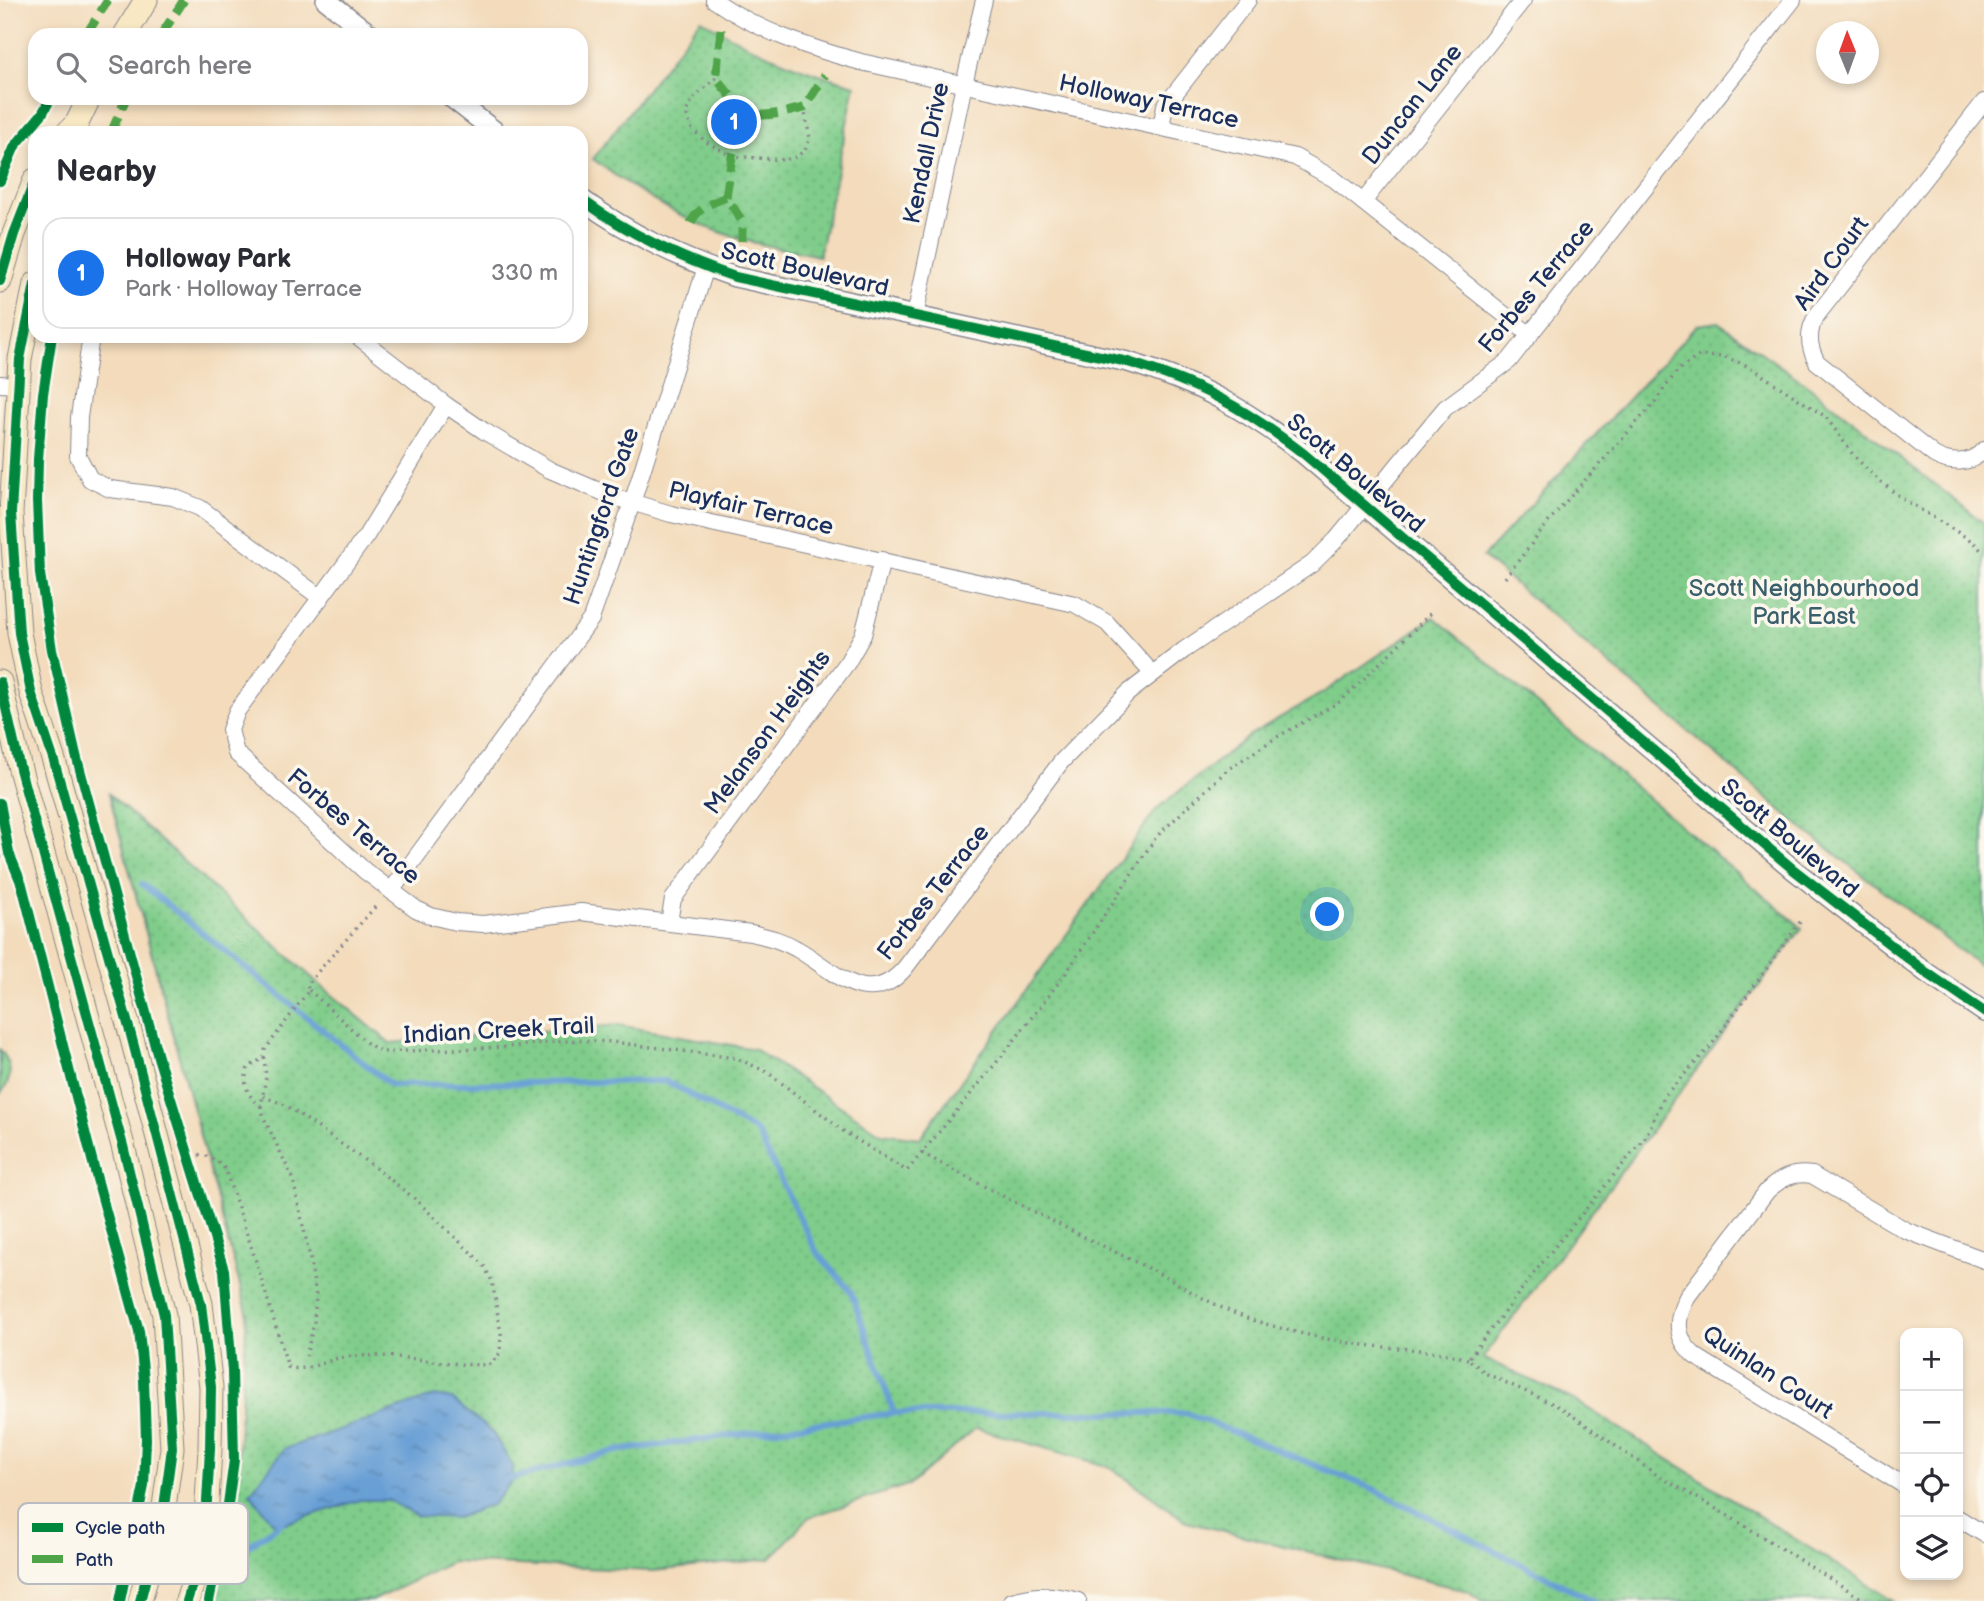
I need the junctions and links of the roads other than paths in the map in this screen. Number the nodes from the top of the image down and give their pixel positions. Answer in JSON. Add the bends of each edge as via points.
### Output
{"nodes":[{"id":1,"x":146,"y":0,"type":"edge"},
{"id":2,"x":326,"y":0,"type":"edge"},
{"id":3,"x":714,"y":0,"type":"edge"},
{"id":4,"x":984,"y":0,"type":"edge"},
{"id":5,"x":1248,"y":0,"type":"edge"},
{"id":6,"x":1522,"y":0,"type":"edge"},
{"id":7,"x":1793,"y":0,"type":"edge"},
{"id":8,"x":129,"y":28,"type":"edge"},
{"id":9,"x":362,"y":28,"type":"edge"},
{"id":10,"x":964,"y":84,"type":"junction"},
{"id":11,"x":1984,"y":102,"type":"edge"},
{"id":12,"x":86,"y":105,"type":"edge"},
{"id":13,"x":461,"y":105,"type":"edge"},
{"id":14,"x":75,"y":126,"type":"edge"},
{"id":15,"x":487,"y":126,"type":"edge"},
{"id":16,"x":1161,"y":127,"type":"junction"},
{"id":17,"x":28,"y":198,"type":"edge"},
{"id":18,"x":1363,"y":202,"type":"junction"},
{"id":19,"x":588,"y":203,"type":"edge"},
{"id":20,"x":706,"y":267,"type":"junction"},
{"id":21,"x":0,"y":281,"type":"edge"},
{"id":22,"x":28,"y":316,"type":"edge"},
{"id":23,"x":915,"y":316,"type":"junction"},
{"id":24,"x":1530,"y":335,"type":"junction"},
{"id":25,"x":90,"y":343,"type":"edge"},
{"id":26,"x":366,"y":343,"type":"edge"},
{"id":27,"x":9,"y":384,"type":"edge"},
{"id":28,"x":446,"y":405,"type":"junction"},
{"id":29,"x":1984,"y":450,"type":"edge"},
{"id":30,"x":632,"y":503,"type":"junction"},
{"id":31,"x":1364,"y":505,"type":"junction"},
{"id":32,"x":881,"y":560,"type":"junction"},
{"id":33,"x":321,"y":598,"type":"junction"},
{"id":34,"x":1152,"y":673,"type":"junction"},
{"id":35,"x":0,"y":682,"type":"edge"},
{"id":36,"x":391,"y":891,"type":"junction"},
{"id":37,"x":668,"y":922,"type":"junction"},
{"id":38,"x":1984,"y":1012,"type":"edge"},
{"id":39,"x":1984,"y":1260,"type":"edge"},
{"id":40,"x":1900,"y":1483,"type":"edge"},
{"id":41,"x":165,"y":1503,"type":"edge"},
{"id":42,"x":207,"y":1503,"type":"edge"},
{"id":43,"x":1963,"y":1521,"type":"edge"},
{"id":44,"x":1984,"y":1534,"type":"edge"},
{"id":45,"x":144,"y":1584,"type":"edge"},
{"id":46,"x":192,"y":1584,"type":"edge"},
{"id":47,"x":140,"y":1601,"type":"edge"},
{"id":48,"x":187,"y":1601,"type":"edge"},
{"id":49,"x":1012,"y":1601,"type":"edge"},
{"id":50,"x":1078,"y":1601,"type":"edge"}],
"edges":[{"from":1,"to":8,"type":"main road"},
{"from":2,"to":9,"type":"street"},
{"from":3,"to":10,"type":"street","name":"Holloway Terrace","via":[[770,32],[802,44]]},
{"from":4,"to":10,"type":"street","name":"Kendall Drive"},
{"from":5,"to":16,"type":"street","via":[[1165,106]]},
{"from":6,"to":18,"type":"street","name":"Duncan Lane"},
{"from":7,"to":24,"type":"street","name":"Forbes Terrace"},
{"from":10,"to":16,"type":"street","name":"Holloway Terrace"},
{"from":10,"to":23,"type":"street","name":"Kendall Drive"},
{"from":11,"to":29,"type":"street","name":"Aird Court","via":[[1817,315],[1810,341],[1825,370],[1934,455],[1964,462]]},
{"from":12,"to":14,"type":"main road"},
{"from":13,"to":15,"type":"street"},
{"from":16,"to":18,"type":"street","name":"Holloway Terrace","via":[[1295,157],[1321,170]]},
{"from":17,"to":21,"type":"main road"},
{"from":18,"to":24,"type":"street","name":"Holloway Terrace"},
{"from":19,"to":20,"type":"street","name":"Scott Boulevard","via":[[648,242]]},
{"from":20,"to":23,"type":"street","name":"Scott Boulevard"},
{"from":20,"to":30,"type":"street","name":"Huntingford Gate"},
{"from":22,"to":27,"type":"main road"},
{"from":23,"to":31,"type":"street","name":"Scott Boulevard","via":[[1128,362],[1181,379],[1263,423]]},
{"from":24,"to":31,"type":"street","name":"Forbes Terrace","via":[[1509,361],[1445,408]]},
{"from":25,"to":33,"type":"street","via":[[78,456],[90,479],[110,489],[173,497],[200,508]]},
{"from":26,"to":28,"type":"street","name":"Playfair Terrace"},
{"from":27,"to":42,"type":"main road","via":[[19,634],[31,692],[54,761],[201,1304],[211,1387]]},
{"from":28,"to":30,"type":"street","name":"Playfair Terrace","via":[[550,470]]},
{"from":28,"to":33,"type":"street","name":"Forbes Terrace","via":[[366,536]]},
{"from":30,"to":32,"type":"street","name":"Playfair Terrace"},
{"from":30,"to":36,"type":"street","name":"Huntingford Gate","via":[[591,619]]},
{"from":31,"to":34,"type":"street","name":"Forbes Terrace","via":[[1336,540],[1301,572]]},
{"from":31,"to":38,"type":"street","name":"Scott Boulevard","via":[[1802,877]]},
{"from":32,"to":34,"type":"street","name":"Playfair Terrace","via":[[1075,604],[1107,623]]},
{"from":32,"to":37,"type":"street","name":"Melanson Heights","via":[[863,635],[847,663],[673,899]]},
{"from":33,"to":36,"type":"street","name":"Forbes Terrace","via":[[237,711],[230,737],[244,761]]},
{"from":34,"to":37,"type":"street","name":"Forbes Terrace","via":[[1060,762],[889,984],[871,989],[853,985],[776,939]]},
{"from":35,"to":41,"type":"main road","via":[[164,1315],[173,1448]]},
{"from":36,"to":37,"type":"street","name":"Forbes Terrace","via":[[424,912],[456,922],[483,924],[581,912]]},
{"from":39,"to":40,"type":"street","name":"Quinlan Court","via":[[1905,1230],[1812,1175],[1800,1173],[1777,1181],[1767,1191],[1687,1297],[1678,1317],[1682,1343],[1695,1356]]},
{"from":43,"to":44,"type":"street"},
{"from":45,"to":47,"type":"main road"},
{"from":46,"to":48,"type":"main road"},
{"from":49,"to":50,"type":"street","via":[[1055,1595]]}]}
